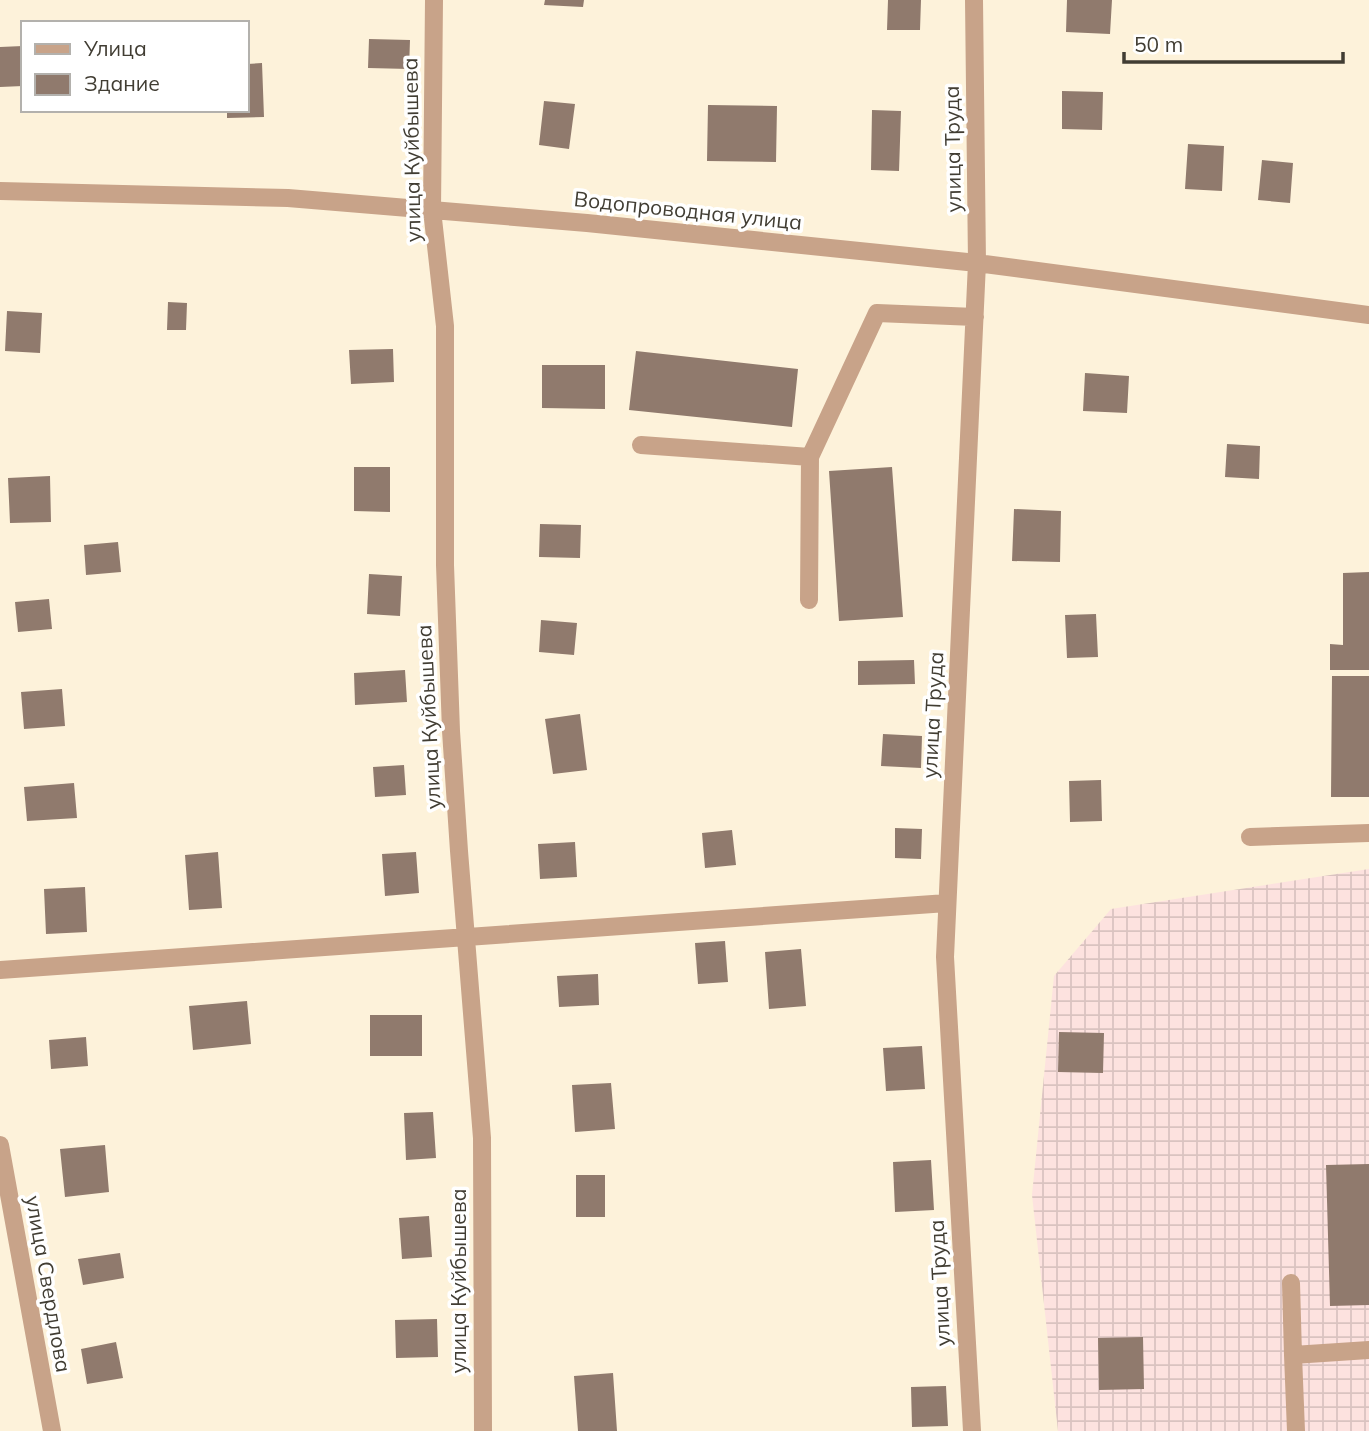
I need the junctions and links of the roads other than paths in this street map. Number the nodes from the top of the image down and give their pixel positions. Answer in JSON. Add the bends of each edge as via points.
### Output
{"nodes":[{"id":1,"x":434,"y":0,"type":"edge"},
{"id":2,"x":975,"y":0,"type":"edge"},
{"id":3,"x":0,"y":191,"type":"edge"},
{"id":4,"x":432,"y":210,"type":"junction"},
{"id":5,"x":977,"y":262,"type":"junction"},
{"id":6,"x":1369,"y":315,"type":"edge"},
{"id":7,"x":975,"y":317,"type":"junction"},
{"id":8,"x":641,"y":445,"type":"dead end"},
{"id":9,"x":810,"y":457,"type":"junction"},
{"id":10,"x":809,"y":600,"type":"dead end"},
{"id":11,"x":1369,"y":833,"type":"edge"},
{"id":12,"x":1250,"y":837,"type":"dead end"},
{"id":13,"x":947,"y":903,"type":"junction"},
{"id":14,"x":466,"y":937,"type":"junction"},
{"id":15,"x":0,"y":970,"type":"edge"},
{"id":16,"x":0,"y":1145,"type":"edge"},
{"id":17,"x":1291,"y":1283,"type":"dead end"},
{"id":18,"x":1369,"y":1350,"type":"edge"},
{"id":19,"x":1293,"y":1355,"type":"junction"},
{"id":20,"x":52,"y":1431,"type":"edge"},
{"id":21,"x":483,"y":1431,"type":"edge"},
{"id":22,"x":972,"y":1431,"type":"edge"},
{"id":23,"x":1296,"y":1431,"type":"edge"}],
"edges":[{"from":1,"to":4,"type":"street","name":"улица Куйбышева"},
{"from":2,"to":5,"type":"street","name":"улица Труда"},
{"from":3,"to":4,"type":"street","name":"Водопроводная улица","via":[[288,198]]},
{"from":4,"to":5,"type":"street","name":"Водопроводная улица"},
{"from":4,"to":14,"type":"street","name":"улица Куйбышева","via":[[445,326],[445,565]]},
{"from":5,"to":6,"type":"street","name":"Водопроводная улица"},
{"from":5,"to":7,"type":"street","name":"улица Труда"},
{"from":7,"to":9,"type":"street","via":[[877,313]]},
{"from":7,"to":13,"type":"street","name":"улица Труда"},
{"from":8,"to":9,"type":"street"},
{"from":9,"to":10,"type":"street"},
{"from":11,"to":12,"type":"street"},
{"from":13,"to":14,"type":"street"},
{"from":13,"to":22,"type":"street","name":"улица Труда","via":[[945,957]]},
{"from":14,"to":15,"type":"street"},
{"from":14,"to":21,"type":"street","name":"улица Куйбышева","via":[[482,1138]]},
{"from":16,"to":20,"type":"street","name":"улица Свердлова"},
{"from":17,"to":19,"type":"street"},
{"from":18,"to":19,"type":"street"},
{"from":19,"to":23,"type":"street"}]}
